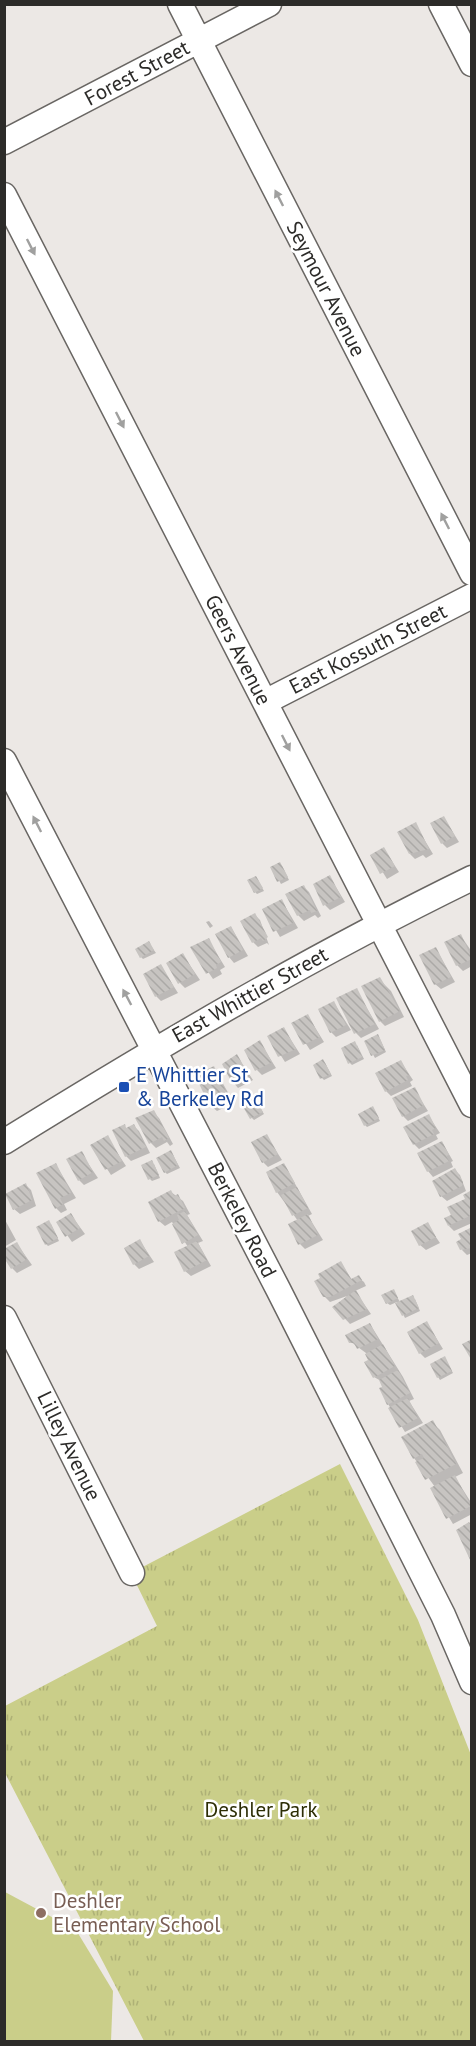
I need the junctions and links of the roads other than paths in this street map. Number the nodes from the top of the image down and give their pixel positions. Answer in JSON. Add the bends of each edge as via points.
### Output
{"nodes":[{"id":1,"x":180,"y":4,"type":"edge"},
{"id":2,"x":269,"y":4,"type":"edge"},
{"id":3,"x":441,"y":4,"type":"edge"},
{"id":4,"x":199,"y":40,"type":"junction"},
{"id":5,"x":471,"y":64,"type":"edge"},
{"id":6,"x":4,"y":142,"type":"edge"},
{"id":7,"x":4,"y":195,"type":"edge"},
{"id":8,"x":471,"y":573,"type":"edge"},
{"id":9,"x":471,"y":596,"type":"edge"},
{"id":10,"x":265,"y":702,"type":"junction"},
{"id":11,"x":4,"y":760,"type":"edge"},
{"id":12,"x":471,"y":878,"type":"edge"},
{"id":13,"x":380,"y":925,"type":"junction"},
{"id":14,"x":154,"y":1049,"type":"junction"},
{"id":15,"x":471,"y":1105,"type":"edge"},
{"id":16,"x":4,"y":1142,"type":"edge"},
{"id":17,"x":4,"y":1318,"type":"edge"},
{"id":18,"x":132,"y":1573,"type":"dead end"},
{"id":19,"x":471,"y":1682,"type":"edge"}],
"edges":[{"from":1,"to":4,"type":"street","name":"Seymour Avenue"},
{"from":2,"to":4,"type":"street","name":"Forest Street"},
{"from":3,"to":5,"type":"street"},
{"from":4,"to":6,"type":"street","name":"Forest Street"},
{"from":8,"to":4,"type":"street","name":"Seymour Avenue","one_way":true},
{"from":7,"to":10,"type":"street","name":"Geers Avenue","one_way":true},
{"from":9,"to":10,"type":"street","name":"East Kossuth Street"},
{"from":10,"to":13,"type":"street","name":"Geers Avenue","one_way":true},
{"from":14,"to":11,"type":"street","name":"Berkeley Road","one_way":true},
{"from":12,"to":13,"type":"street","name":"East Whittier Street"},
{"from":13,"to":14,"type":"street","name":"East Whittier Street"},
{"from":13,"to":15,"type":"street","name":"Geers Avenue"},
{"from":14,"to":16,"type":"street","name":"East Whittier Street"},
{"from":14,"to":19,"type":"street","name":"Berkeley Road","via":[[443,1615]]},
{"from":17,"to":18,"type":"street","name":"Lilley Avenue"}]}
